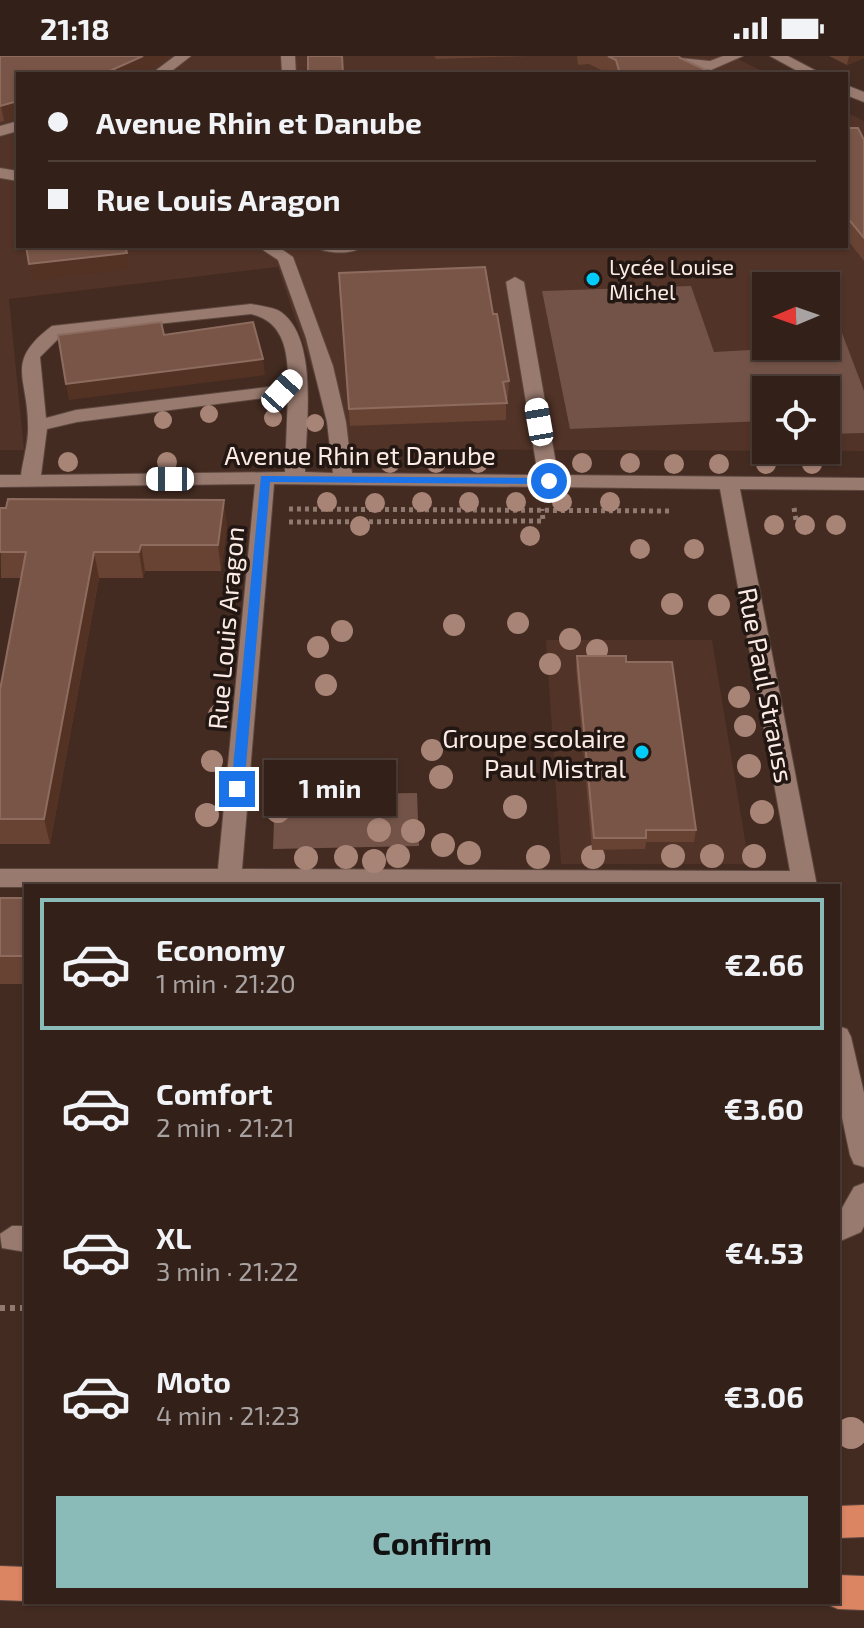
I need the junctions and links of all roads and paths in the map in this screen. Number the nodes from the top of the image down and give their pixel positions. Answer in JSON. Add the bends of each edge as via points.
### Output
{"nodes":[{"id":1,"x":184,"y":56,"type":"edge"},
{"id":2,"x":698,"y":56,"type":"edge"},
{"id":3,"x":736,"y":56,"type":"edge"},
{"id":4,"x":777,"y":56,"type":"edge"},
{"id":5,"x":651,"y":59,"type":"edge"},
{"id":6,"x":717,"y":70,"type":"edge"},
{"id":7,"x":161,"y":72,"type":"edge"},
{"id":8,"x":811,"y":72,"type":"edge"},
{"id":9,"x":269,"y":248,"type":"edge"},
{"id":10,"x":515,"y":282,"type":"dead end"},
{"id":11,"x":297,"y":375,"type":"junction"},
{"id":12,"x":38,"y":426,"type":"junction"},
{"id":13,"x":265,"y":478,"type":"junction"},
{"id":14,"x":295,"y":479,"type":"junction"},
{"id":15,"x":343,"y":479,"type":"junction"},
{"id":16,"x":30,"y":480,"type":"junction"},
{"id":17,"x":0,"y":481,"type":"edge"},
{"id":18,"x":549,"y":481,"type":"junction"},
{"id":19,"x":729,"y":483,"type":"junction"},
{"id":20,"x":864,"y":484,"type":"edge"},
{"id":21,"x":264,"y":509,"type":"junction"},
{"id":22,"x":542,"y":512,"type":"dead end"},
{"id":23,"x":0,"y":878,"type":"edge"},
{"id":24,"x":229,"y":878,"type":"junction"},
{"id":25,"x":151,"y":882,"type":"edge"},
{"id":26,"x":804,"y":883,"type":"edge"},
{"id":27,"x":840,"y":1046,"type":"edge"},
{"id":28,"x":864,"y":1155,"type":"edge"},
{"id":29,"x":864,"y":1196,"type":"edge"},
{"id":30,"x":844,"y":1226,"type":"edge"},
{"id":31,"x":0,"y":1308,"type":"edge"},
{"id":32,"x":24,"y":1308,"type":"edge"},
{"id":33,"x":864,"y":1521,"type":"edge"},
{"id":34,"x":840,"y":1522,"type":"edge"},
{"id":35,"x":0,"y":1583,"type":"edge"},
{"id":36,"x":24,"y":1584,"type":"edge"},
{"id":37,"x":840,"y":1592,"type":"edge"},
{"id":38,"x":864,"y":1593,"type":"edge"}],
"edges":[{"from":1,"to":7,"type":"street"},
{"from":2,"to":6,"type":"street"},
{"from":3,"to":6,"type":"street"},
{"from":4,"to":8,"type":"street"},
{"from":5,"to":6,"type":"street"},
{"from":9,"to":15,"type":"street","via":[[285,257],[316,344],[340,429]]},
{"from":10,"to":18,"type":"street"},
{"from":11,"to":12,"type":"street","via":[[282,391],[76,416]]},
{"from":11,"to":12,"type":"street","via":[[287,330],[275,316],[251,309],[58,330],[31,356]]},
{"from":11,"to":14,"type":"street"},
{"from":12,"to":16,"type":"street"},
{"from":13,"to":14,"type":"street","name":"Avenue Rhin et Danube"},
{"from":13,"to":16,"type":"street","name":"Avenue Rhin et Danube"},
{"from":13,"to":21,"type":"street","name":"Rue Louis Aragon"},
{"from":14,"to":15,"type":"street","name":"Avenue Rhin et Danube"},
{"from":15,"to":18,"type":"street","name":"Avenue Rhin et Danube"},
{"from":16,"to":17,"type":"street","name":"Avenue Rhin et Danube"},
{"from":18,"to":19,"type":"street","name":"Avenue Rhin et Danube"},
{"from":19,"to":20,"type":"street","name":"Avenue Rhin et Danube"},
{"from":19,"to":26,"type":"street","name":"Rue Paul Strauss"},
{"from":21,"to":22,"type":"path"},
{"from":21,"to":24,"type":"street","name":"Rue Louis Aragon"},
{"from":23,"to":25,"type":"street"},
{"from":24,"to":25,"type":"street"},
{"from":24,"to":26,"type":"street"},
{"from":27,"to":28,"type":"street"},
{"from":29,"to":30,"type":"street"},
{"from":31,"to":32,"type":"path"},
{"from":33,"to":34,"type":"highway"},
{"from":35,"to":36,"type":"highway"},
{"from":37,"to":38,"type":"highway"}]}
